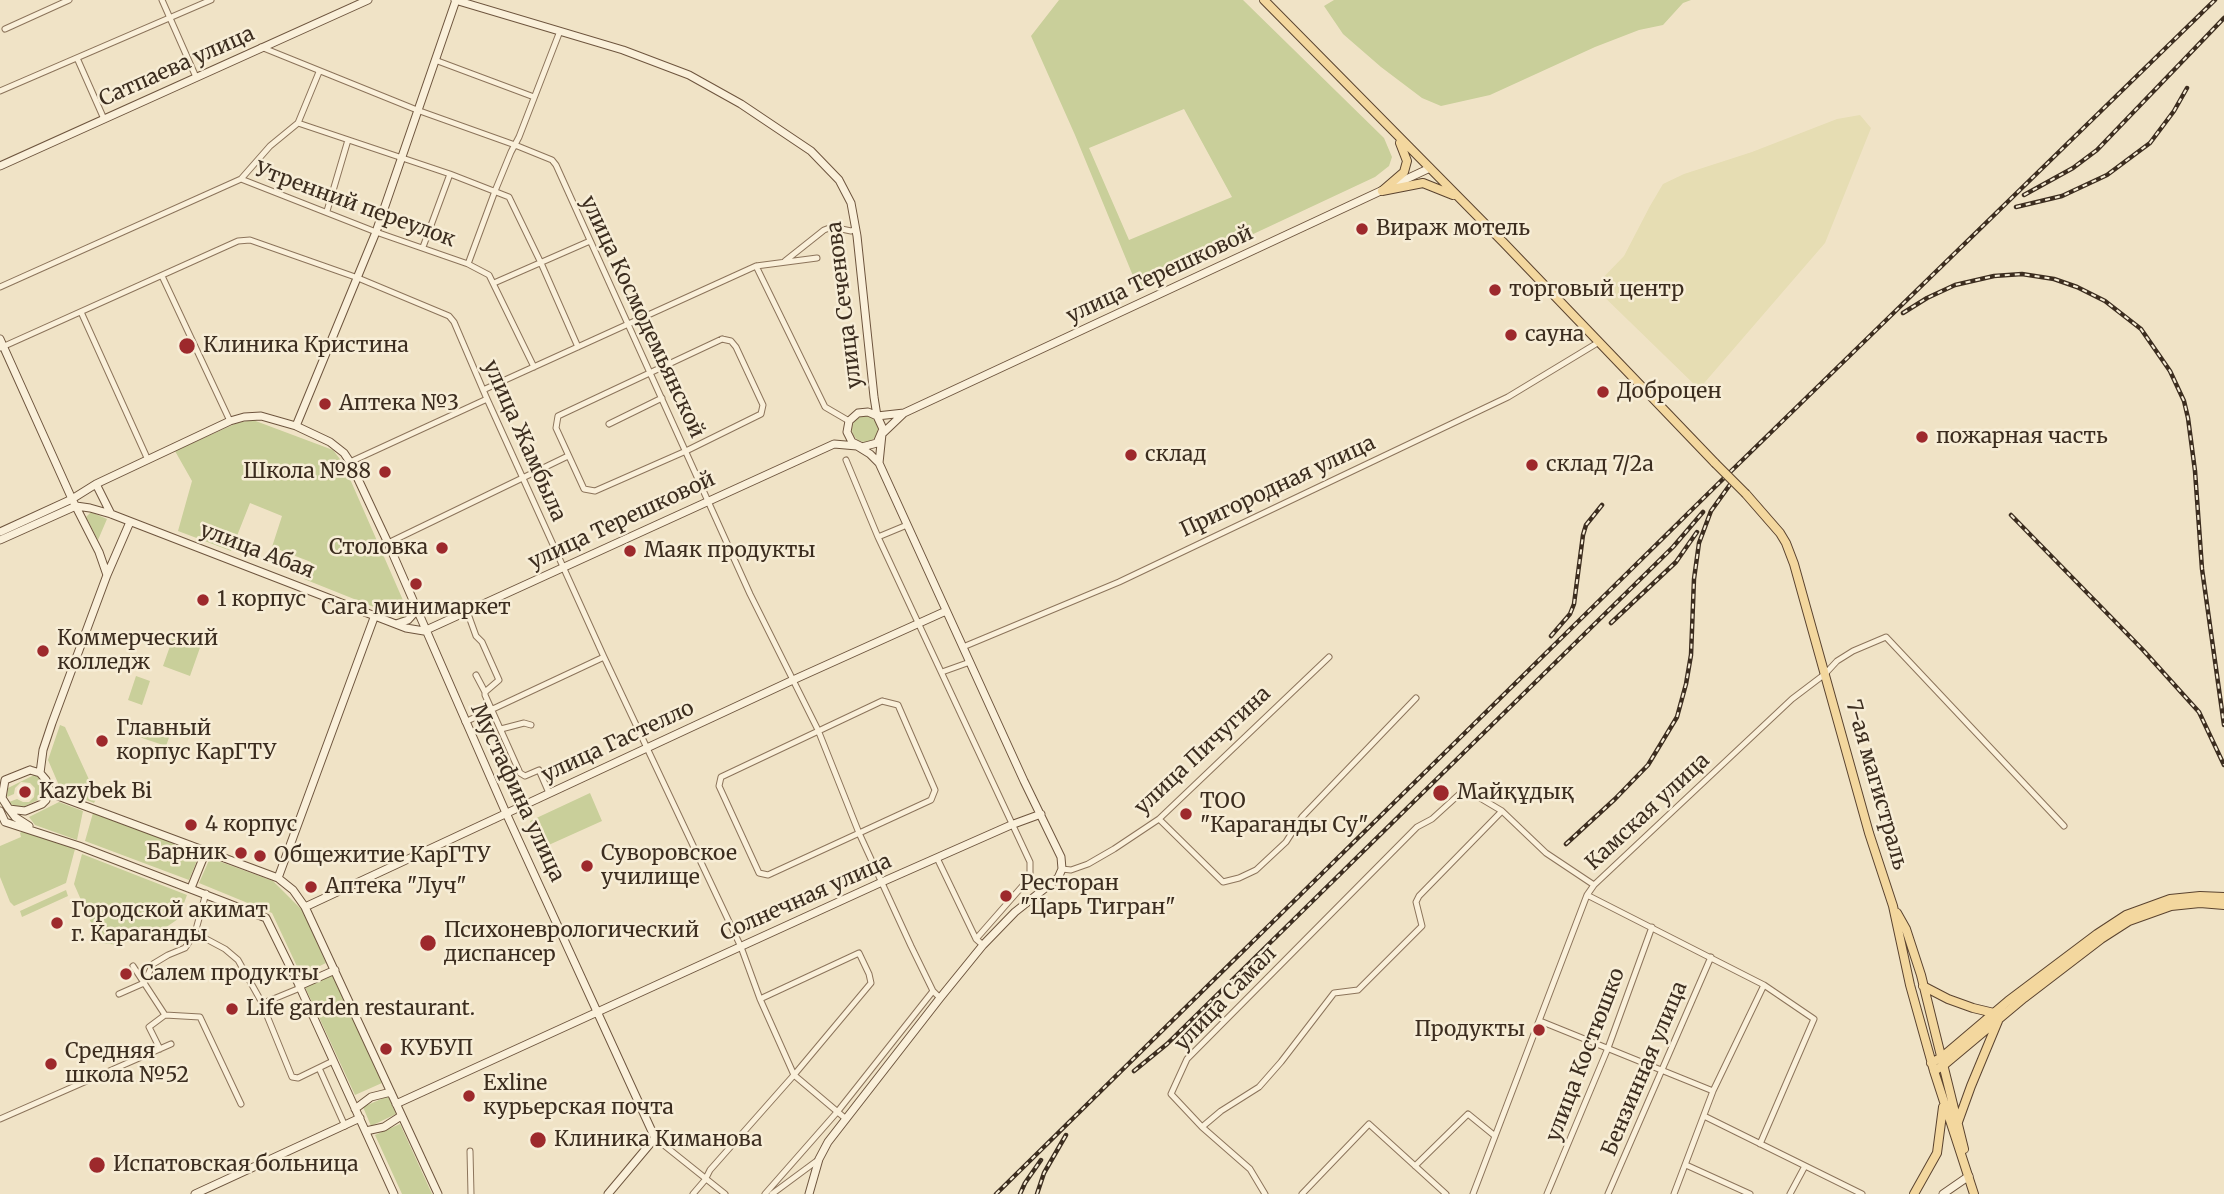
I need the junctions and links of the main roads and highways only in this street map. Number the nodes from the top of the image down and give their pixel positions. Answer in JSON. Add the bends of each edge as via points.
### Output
{"nodes":[{"id":1,"x":368,"y":0,"type":"edge"},
{"id":2,"x":456,"y":0,"type":"edge"},
{"id":3,"x":1264,"y":0,"type":"edge"},
{"id":4,"x":1392,"y":131,"type":"junction"},
{"id":5,"x":0,"y":166,"type":"edge"},
{"id":6,"x":1430,"y":168,"type":"junction"},
{"id":7,"x":1382,"y":191,"type":"junction"},
{"id":8,"x":1459,"y":198,"type":"junction"},
{"id":9,"x":1,"y":345,"type":"edge"},
{"id":10,"x":874,"y":397,"type":"junction"},
{"id":11,"x":863,"y":412,"type":"junction"},
{"id":12,"x":904,"y":413,"type":"junction"},
{"id":13,"x":877,"y":416,"type":"junction"},
{"id":14,"x":848,"y":424,"type":"junction"},
{"id":15,"x":296,"y":426,"type":"junction"},
{"id":16,"x":882,"y":434,"type":"junction"},
{"id":17,"x":834,"y":444,"type":"junction"},
{"id":18,"x":857,"y":446,"type":"junction"},
{"id":19,"x":879,"y":463,"type":"junction"},
{"id":20,"x":96,"y":484,"type":"junction"},
{"id":21,"x":74,"y":503,"type":"junction"},
{"id":22,"x":111,"y":514,"type":"junction"},
{"id":23,"x":130,"y":522,"type":"junction"},
{"id":24,"x":0,"y":532,"type":"edge"},
{"id":25,"x":0,"y":540,"type":"edge"},
{"id":26,"x":107,"y":575,"type":"junction"},
{"id":27,"x":416,"y":610,"type":"junction"},
{"id":28,"x":946,"y":611,"type":"junction"},
{"id":29,"x":375,"y":615,"type":"junction"},
{"id":30,"x":395,"y":624,"type":"junction"},
{"id":31,"x":424,"y":631,"type":"junction"},
{"id":32,"x":43,"y":750,"type":"junction"},
{"id":33,"x":30,"y":770,"type":"junction"},
{"id":34,"x":40,"y":773,"type":"junction"},
{"id":35,"x":2,"y":781,"type":"edge"},
{"id":36,"x":49,"y":789,"type":"junction"},
{"id":37,"x":4,"y":810,"type":"edge"},
{"id":38,"x":30,"y":810,"type":"junction"},
{"id":39,"x":506,"y":813,"type":"junction"},
{"id":40,"x":1041,"y":814,"type":"junction"},
{"id":41,"x":15,"y":817,"type":"junction"},
{"id":42,"x":2,"y":823,"type":"edge"},
{"id":43,"x":35,"y":830,"type":"junction"},
{"id":44,"x":206,"y":851,"type":"junction"},
{"id":45,"x":278,"y":878,"type":"junction"},
{"id":46,"x":191,"y":888,"type":"junction"},
{"id":47,"x":2224,"y":897,"type":"edge"},
{"id":48,"x":2224,"y":905,"type":"edge"},
{"id":49,"x":305,"y":906,"type":"junction"},
{"id":50,"x":1893,"y":906,"type":"junction"},
{"id":51,"x":335,"y":970,"type":"junction"},
{"id":52,"x":1923,"y":986,"type":"junction"},
{"id":53,"x":300,"y":987,"type":"junction"},
{"id":54,"x":598,"y":1011,"type":"junction"},
{"id":55,"x":1996,"y":1016,"type":"junction"},
{"id":56,"x":1943,"y":1061,"type":"junction"},
{"id":57,"x":1933,"y":1067,"type":"junction"},
{"id":58,"x":391,"y":1092,"type":"junction"},
{"id":59,"x":396,"y":1104,"type":"junction"},
{"id":60,"x":1944,"y":1104,"type":"junction"},
{"id":61,"x":355,"y":1109,"type":"junction"},
{"id":62,"x":401,"y":1116,"type":"junction"},
{"id":63,"x":360,"y":1118,"type":"junction"},
{"id":64,"x":1958,"y":1122,"type":"junction"},
{"id":65,"x":366,"y":1131,"type":"junction"},
{"id":66,"x":1969,"y":1176,"type":"junction"},
{"id":67,"x":195,"y":1194,"type":"edge"},
{"id":68,"x":394,"y":1194,"type":"edge"},
{"id":69,"x":438,"y":1194,"type":"edge"},
{"id":70,"x":608,"y":1194,"type":"edge"},
{"id":71,"x":809,"y":1194,"type":"edge"},
{"id":72,"x":1914,"y":1194,"type":"edge"},
{"id":73,"x":1943,"y":1194,"type":"edge"},
{"id":74,"x":1974,"y":1194,"type":"edge"}],
"edges":[{"from":1,"to":5,"type":"main road","name":"Сатпаева улица"},
{"from":2,"to":10,"type":"main road","name":"улица Сеченова","via":[[626,51],[689,75],[811,151],[839,180],[851,203]]},
{"from":2,"to":15,"type":"main road","via":[[376,232]]},
{"from":3,"to":4,"type":"main road","name":"7-ая магистраль"},
{"from":4,"to":6,"type":"main road","name":"7-ая магистраль"},
{"from":4,"to":7,"type":"main road","via":[[1407,161],[1404,172]]},
{"from":6,"to":7,"type":"main road","name":"улица Терешковой"},
{"from":6,"to":8,"type":"main road","name":"7-ая магистраль"},
{"from":7,"to":8,"type":"main road","via":[[1423,183]]},
{"from":7,"to":12,"type":"main road","name":"улица Терешковой"},
{"from":8,"to":50,"type":"main road","name":"7-ая магистраль","bridge":true,"via":[[1746,494],[1786,543]]},
{"from":9,"to":21,"type":"main road"},
{"from":10,"to":11,"type":"main road"},
{"from":10,"to":13,"type":"main road"},
{"from":11,"to":13,"type":"main road","name":"улица Терешковой"},
{"from":11,"to":14,"type":"main road"},
{"from":12,"to":13,"type":"main road","name":"улица Терешковой"},
{"from":12,"to":16,"type":"main road","name":"улица Терешковой"},
{"from":13,"to":16,"type":"main road"},
{"from":14,"to":17,"type":"main road"},
{"from":14,"to":18,"type":"main road","via":[[849,438]]},
{"from":15,"to":20,"type":"main road","via":[[261,416],[230,421]]},
{"from":15,"to":27,"type":"main road","name":"Мустафина улица","via":[[337,446],[351,462]]},
{"from":16,"to":18,"type":"main road","name":"улица Терешковой","via":[[872,446]]},
{"from":16,"to":19,"type":"main road"},
{"from":17,"to":18,"type":"main road","name":"улица Терешковой"},
{"from":17,"to":31,"type":"main road","name":"улица Терешковой"},
{"from":18,"to":19,"type":"main road"},
{"from":19,"to":28,"type":"main road"},
{"from":20,"to":21,"type":"main road"},
{"from":20,"to":22,"type":"main road"},
{"from":21,"to":22,"type":"main road","name":"улица Абая"},
{"from":21,"to":24,"type":"main road"},
{"from":21,"to":25,"type":"main road"},
{"from":21,"to":26,"type":"main road"},
{"from":22,"to":23,"type":"main road","name":"улица Абая"},
{"from":23,"to":26,"type":"main road"},
{"from":23,"to":29,"type":"main road","name":"улица Абая"},
{"from":26,"to":32,"type":"main road"},
{"from":27,"to":30,"type":"main road","via":[[408,620]]},
{"from":27,"to":31,"type":"main road","name":"Мустафина улица"},
{"from":28,"to":39,"type":"main road","name":"улица Гастелло"},
{"from":28,"to":40,"type":"main road"},
{"from":29,"to":30,"type":"main road","name":"улица Абая"},
{"from":29,"to":45,"type":"main road"},
{"from":30,"to":31,"type":"main road","name":"улица Абая"},
{"from":31,"to":39,"type":"main road","name":"Мустафина улица"},
{"from":32,"to":33,"type":"main road"},
{"from":32,"to":34,"type":"main road"},
{"from":33,"to":34,"type":"main road"},
{"from":33,"to":35,"type":"main road"},
{"from":34,"to":36,"type":"main road"},
{"from":35,"to":37,"type":"main road"},
{"from":36,"to":38,"type":"main road","via":[[42,804]]},
{"from":36,"to":44,"type":"main road"},
{"from":37,"to":38,"type":"main road"},
{"from":37,"to":41,"type":"main road"},
{"from":37,"to":42,"type":"main road"},
{"from":38,"to":41,"type":"main road"},
{"from":39,"to":49,"type":"main road","name":"улица Гастелло"},
{"from":39,"to":54,"type":"main road","name":"Мустафина улица"},
{"from":40,"to":54,"type":"main road","name":"Солнечная улица"},
{"from":40,"to":71,"type":"main road","via":[[1061,858],[1058,878],[1014,912],[940,998],[828,1142]]},
{"from":41,"to":42,"type":"main road"},
{"from":41,"to":43,"type":"main road"},
{"from":42,"to":43,"type":"main road"},
{"from":43,"to":46,"type":"main road"},
{"from":44,"to":45,"type":"main road"},
{"from":44,"to":46,"type":"main road"},
{"from":45,"to":49,"type":"main road"},
{"from":46,"to":53,"type":"main road","via":[[265,918]]},
{"from":47,"to":55,"type":"main road","via":[[2170,899],[2126,915],[2097,933]]},
{"from":48,"to":55,"type":"main road","via":[[2171,906],[2129,921]]},
{"from":49,"to":51,"type":"main road"},
{"from":50,"to":52,"type":"main road","via":[[1906,929]]},
{"from":50,"to":57,"type":"main road"},
{"from":51,"to":53,"type":"main road"},
{"from":51,"to":58,"type":"main road"},
{"from":52,"to":55,"type":"main road"},
{"from":52,"to":56,"type":"main road"},
{"from":53,"to":61,"type":"main road"},
{"from":54,"to":59,"type":"main road","name":"Солнечная улица"},
{"from":54,"to":70,"type":"main road","name":"Мустафина улица","via":[[648,1112],[655,1138]]},
{"from":55,"to":56,"type":"main road"},
{"from":55,"to":64,"type":"main road"},
{"from":56,"to":57,"type":"main road"},
{"from":56,"to":64,"type":"main road"},
{"from":57,"to":60,"type":"main road"},
{"from":58,"to":59,"type":"main road"},
{"from":58,"to":61,"type":"main road","via":[[371,1097]]},
{"from":59,"to":62,"type":"main road"},
{"from":60,"to":66,"type":"main road"},
{"from":60,"to":72,"type":"main road","via":[[1937,1153]]},
{"from":61,"to":63,"type":"main road"},
{"from":62,"to":65,"type":"main road"},
{"from":62,"to":69,"type":"main road"},
{"from":63,"to":65,"type":"main road"},
{"from":63,"to":67,"type":"main road"},
{"from":64,"to":66,"type":"main road"},
{"from":65,"to":68,"type":"main road"},
{"from":66,"to":73,"type":"main road"},
{"from":66,"to":74,"type":"main road"}]}
